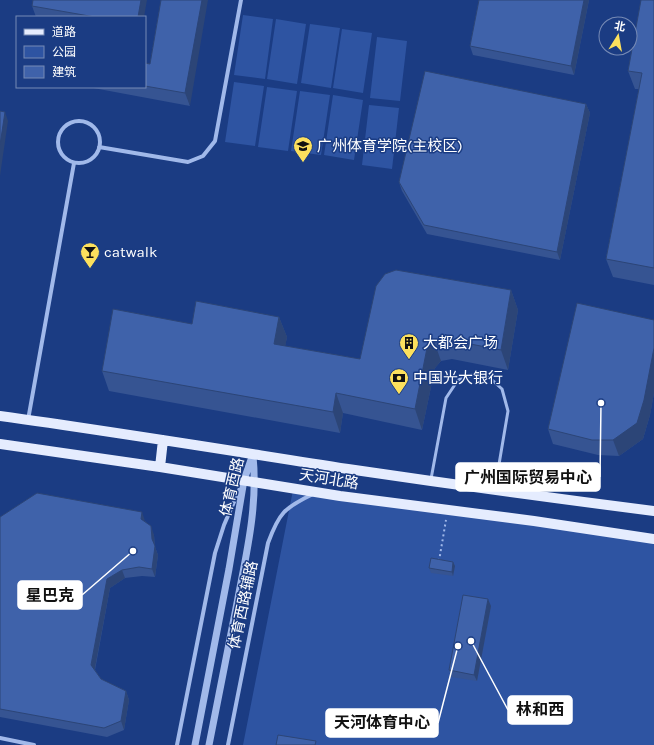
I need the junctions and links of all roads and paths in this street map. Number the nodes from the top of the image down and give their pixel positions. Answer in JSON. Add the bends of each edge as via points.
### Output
{"nodes":[{"id":1,"x":241,"y":0,"type":"edge"},
{"id":2,"x":99,"y":147,"type":"junction"},
{"id":3,"x":74,"y":162,"type":"junction"},
{"id":4,"x":0,"y":416,"type":"edge"},
{"id":5,"x":28,"y":420,"type":"junction"},
{"id":6,"x":163,"y":440,"type":"junction"},
{"id":7,"x":0,"y":444,"type":"edge"},
{"id":8,"x":253,"y":454,"type":"junction"},
{"id":9,"x":160,"y":467,"type":"junction"},
{"id":10,"x":244,"y":480,"type":"junction"},
{"id":11,"x":430,"y":481,"type":"junction"},
{"id":12,"x":255,"y":482,"type":"junction"},
{"id":13,"x":495,"y":490,"type":"junction"},
{"id":14,"x":316,"y":492,"type":"junction"},
{"id":15,"x":654,"y":511,"type":"edge"},
{"id":16,"x":446,"y":519,"type":"dead end"},
{"id":17,"x":654,"y":539,"type":"edge"},
{"id":18,"x":437,"y":568,"type":"edge"},
{"id":19,"x":0,"y":738,"type":"edge"},
{"id":20,"x":34,"y":745,"type":"edge"},
{"id":21,"x":177,"y":745,"type":"edge"},
{"id":22,"x":195,"y":745,"type":"edge"},
{"id":23,"x":209,"y":745,"type":"edge"},
{"id":24,"x":228,"y":745,"type":"edge"}],
"edges":[{"from":1,"to":2,"type":"street","via":[[215,141],[203,156],[188,162]]},
{"from":2,"to":3,"type":"street","via":[[91,160]]},
{"from":2,"to":3,"type":"street","via":[[99,136],[92,125],[71,122],[60,132],[58,146],[65,159]]},
{"from":3,"to":5,"type":"street"},
{"from":4,"to":5,"type":"main road","name":"天河北路"},
{"from":5,"to":6,"type":"main road","name":"天河北路"},
{"from":6,"to":8,"type":"main road","name":"天河北路"},
{"from":6,"to":9,"type":"main road"},
{"from":7,"to":9,"type":"main road","name":"天河北路"},
{"from":8,"to":10,"type":"street","name":"体育西路"},
{"from":8,"to":11,"type":"main road","name":"天河北路"},
{"from":8,"to":12,"type":"street","name":"体育西路"},
{"from":9,"to":10,"type":"main road","name":"天河北路"},
{"from":10,"to":12,"type":"main road","name":"天河北路"},
{"from":10,"to":21,"type":"street","via":[[215,553]]},
{"from":10,"to":22,"type":"street","name":"体育西路","via":[[230,569]]},
{"from":11,"to":13,"type":"main road","name":"天河北路"},
{"from":11,"to":13,"type":"lane","via":[[446,398],[458,380],[472,375],[490,378],[502,389],[508,411]]},
{"from":12,"to":14,"type":"main road","name":"天河北路"},
{"from":12,"to":23,"type":"street","name":"体育西路","via":[[254,507],[246,554]]},
{"from":13,"to":15,"type":"main road","name":"天河北路"},
{"from":14,"to":17,"type":"main road","name":"天河北路"},
{"from":14,"to":24,"type":"street","name":"体育西路辅路","via":[[288,508],[279,518],[268,543]]},
{"from":16,"to":18,"type":"path"},
{"from":19,"to":20,"type":"street"}]}
